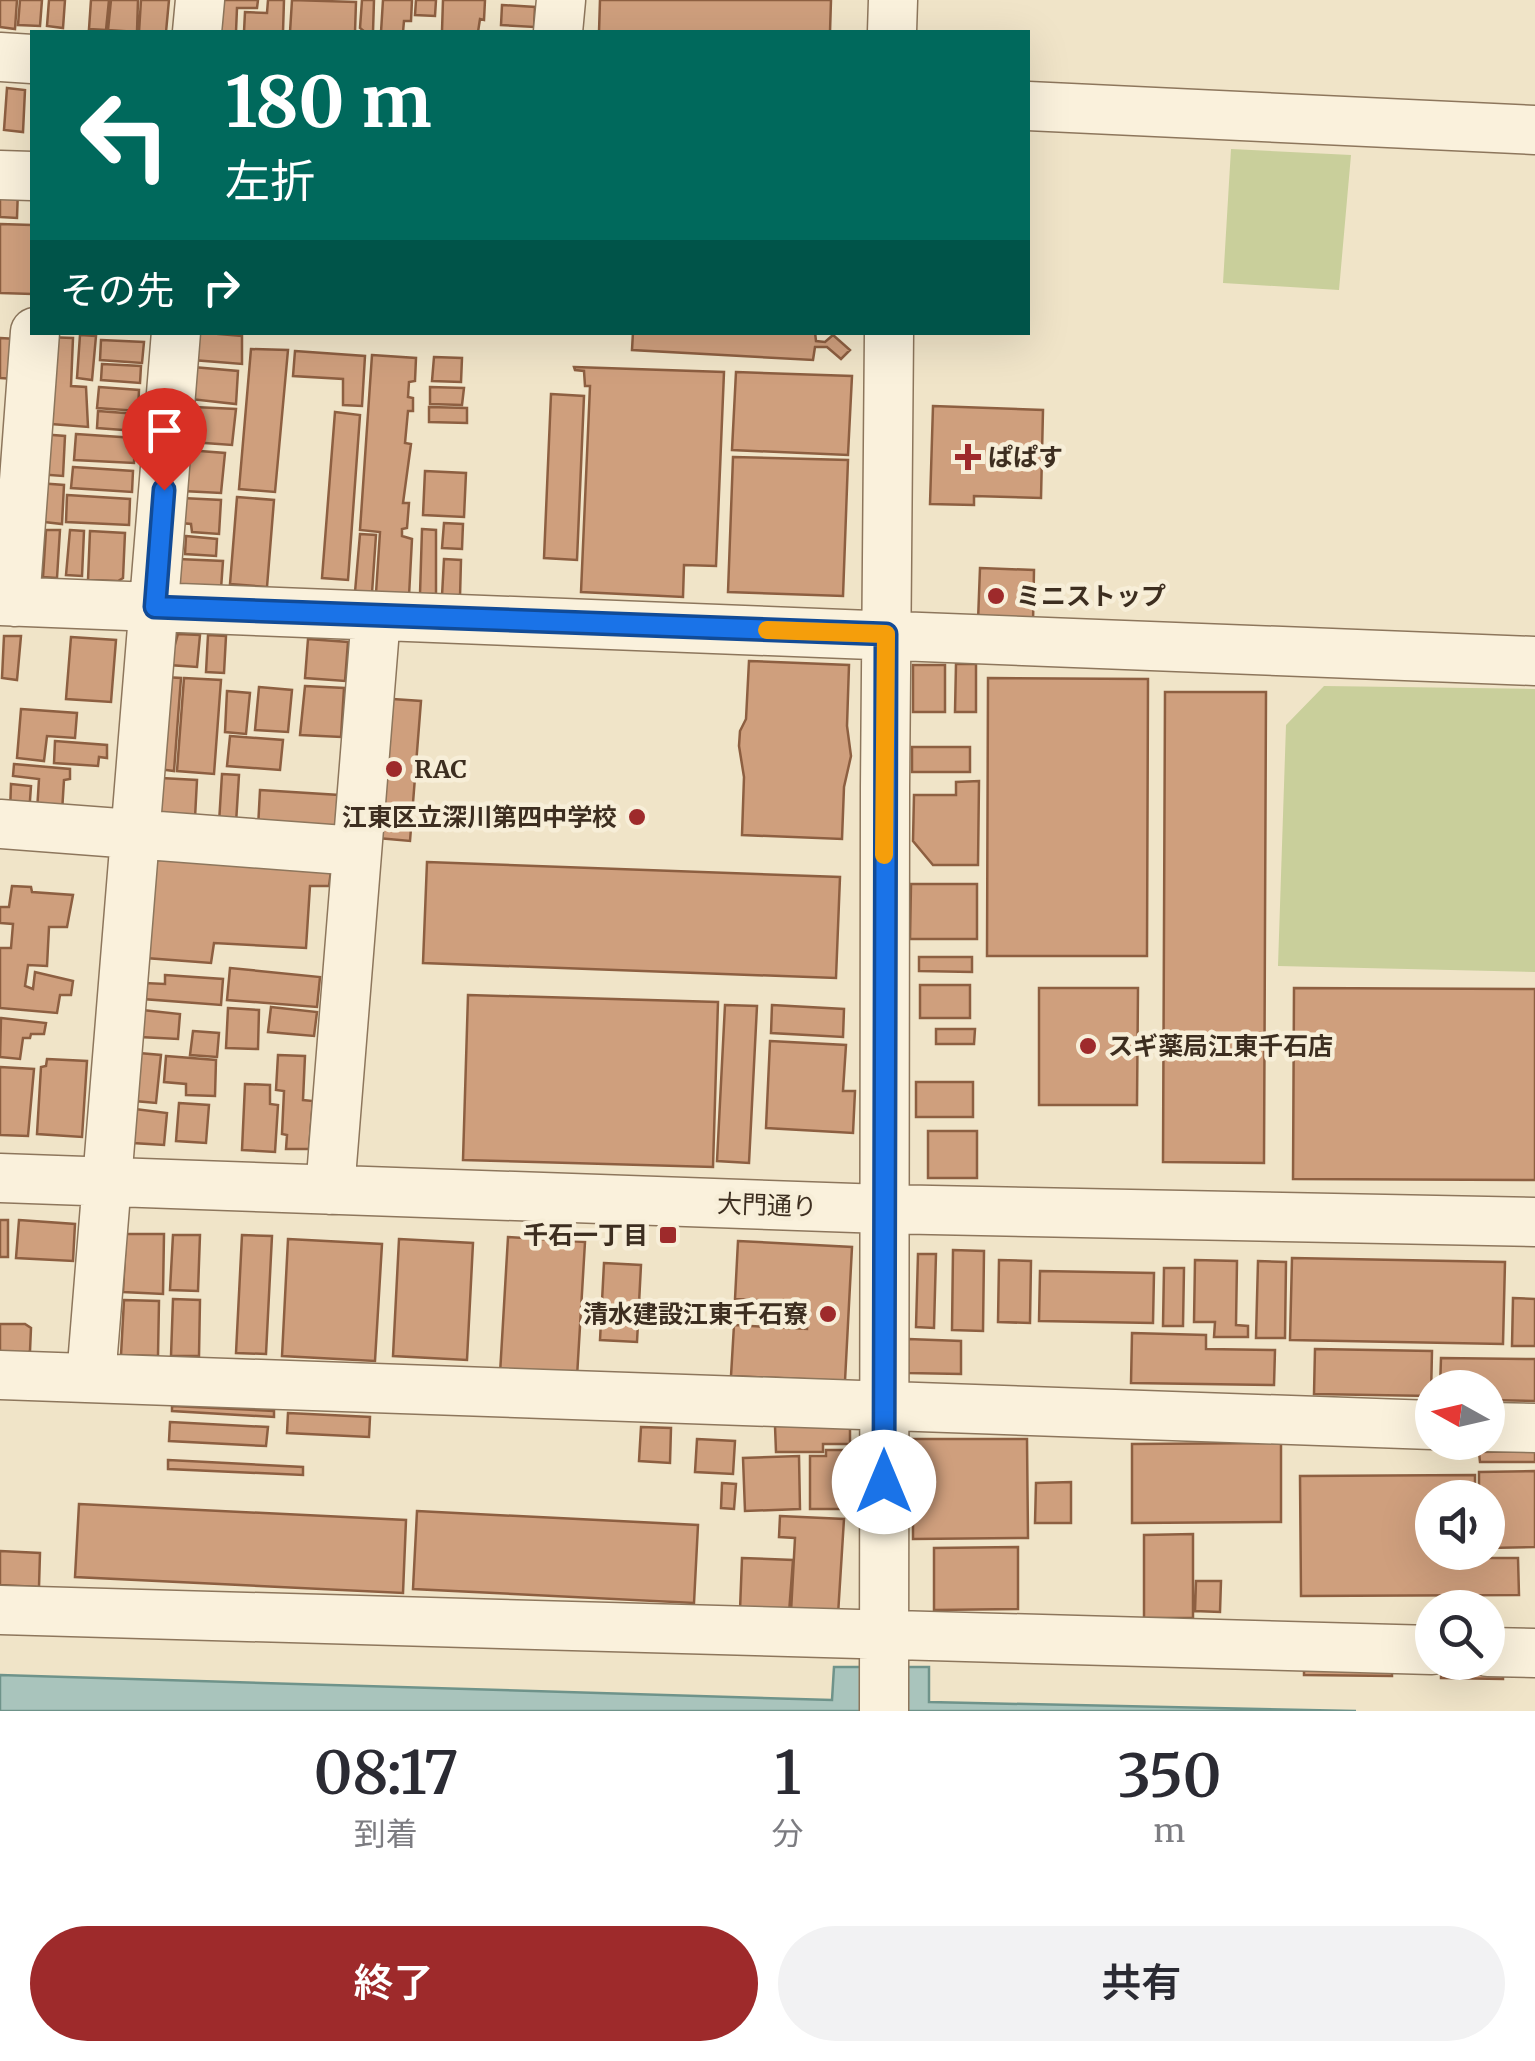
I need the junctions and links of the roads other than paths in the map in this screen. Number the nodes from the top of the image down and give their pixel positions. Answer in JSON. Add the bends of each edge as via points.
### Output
{"nodes":[{"id":1,"x":200,"y":0,"type":"edge"},
{"id":2,"x":561,"y":0,"type":"edge"},
{"id":3,"x":892,"y":0,"type":"edge"},
{"id":4,"x":197,"y":30,"type":"edge"},
{"id":5,"x":558,"y":30,"type":"edge"},
{"id":6,"x":892,"y":30,"type":"edge"},
{"id":7,"x":0,"y":57,"type":"edge"},
{"id":8,"x":30,"y":58,"type":"edge"},
{"id":9,"x":1030,"y":106,"type":"edge"},
{"id":10,"x":1535,"y":130,"type":"edge"},
{"id":11,"x":0,"y":175,"type":"edge"},
{"id":12,"x":30,"y":176,"type":"edge"},
{"id":13,"x":0,"y":314,"type":"edge"},
{"id":14,"x":30,"y":316,"type":"edge"},
{"id":15,"x":35,"y":335,"type":"edge"},
{"id":16,"x":176,"y":335,"type":"edge"},
{"id":17,"x":889,"y":335,"type":"edge"},
{"id":18,"x":7,"y":601,"type":"edge"},
{"id":19,"x":155,"y":607,"type":"junction"},
{"id":20,"x":376,"y":616,"type":"junction"},
{"id":21,"x":886,"y":634,"type":"junction"},
{"id":22,"x":1535,"y":661,"type":"edge"},
{"id":23,"x":0,"y":824,"type":"edge"},
{"id":24,"x":138,"y":833,"type":"junction"},
{"id":25,"x":356,"y":851,"type":"junction"},
{"id":26,"x":0,"y":1178,"type":"edge"},
{"id":27,"x":106,"y":1182,"type":"junction"},
{"id":28,"x":330,"y":1190,"type":"junction"},
{"id":29,"x":883,"y":1210,"type":"junction"},
{"id":30,"x":1535,"y":1222,"type":"edge"},
{"id":31,"x":0,"y":1375,"type":"edge"},
{"id":32,"x":90,"y":1378,"type":"junction"},
{"id":33,"x":885,"y":1405,"type":"junction"},
{"id":34,"x":1415,"y":1424,"type":"edge"},
{"id":35,"x":1505,"y":1427,"type":"edge"},
{"id":36,"x":1535,"y":1428,"type":"edge"},
{"id":37,"x":0,"y":1610,"type":"edge"},
{"id":38,"x":884,"y":1649,"type":"junction"},
{"id":39,"x":1415,"y":1650,"type":"edge"},
{"id":40,"x":1505,"y":1652,"type":"edge"},
{"id":41,"x":1535,"y":1653,"type":"edge"},
{"id":42,"x":884,"y":1711,"type":"edge"}],
"edges":[{"from":1,"to":4,"type":"street"},
{"from":2,"to":5,"type":"street"},
{"from":3,"to":6,"type":"street"},
{"from":7,"to":8,"type":"street"},
{"from":9,"to":10,"type":"street"},
{"from":11,"to":12,"type":"street"},
{"from":13,"to":14,"type":"street"},
{"from":15,"to":18,"type":"street"},
{"from":16,"to":19,"type":"street"},
{"from":17,"to":21,"type":"street"},
{"from":18,"to":19,"type":"street"},
{"from":19,"to":20,"type":"street"},
{"from":19,"to":24,"type":"street"},
{"from":20,"to":21,"type":"street"},
{"from":20,"to":25,"type":"street"},
{"from":21,"to":22,"type":"street"},
{"from":21,"to":29,"type":"street"},
{"from":23,"to":24,"type":"street"},
{"from":24,"to":25,"type":"street"},
{"from":24,"to":27,"type":"street"},
{"from":25,"to":28,"type":"street"},
{"from":26,"to":27,"type":"street","name":"大門通り"},
{"from":27,"to":28,"type":"street","name":"大門通り"},
{"from":27,"to":32,"type":"street"},
{"from":28,"to":29,"type":"street","name":"大門通り"},
{"from":29,"to":30,"type":"street","name":"大門通り"},
{"from":29,"to":33,"type":"street"},
{"from":31,"to":32,"type":"street"},
{"from":32,"to":33,"type":"street"},
{"from":33,"to":34,"type":"street"},
{"from":33,"to":38,"type":"street"},
{"from":35,"to":36,"type":"street"},
{"from":37,"to":38,"type":"street"},
{"from":38,"to":39,"type":"street"},
{"from":38,"to":42,"type":"street"},
{"from":40,"to":41,"type":"street"}]}
